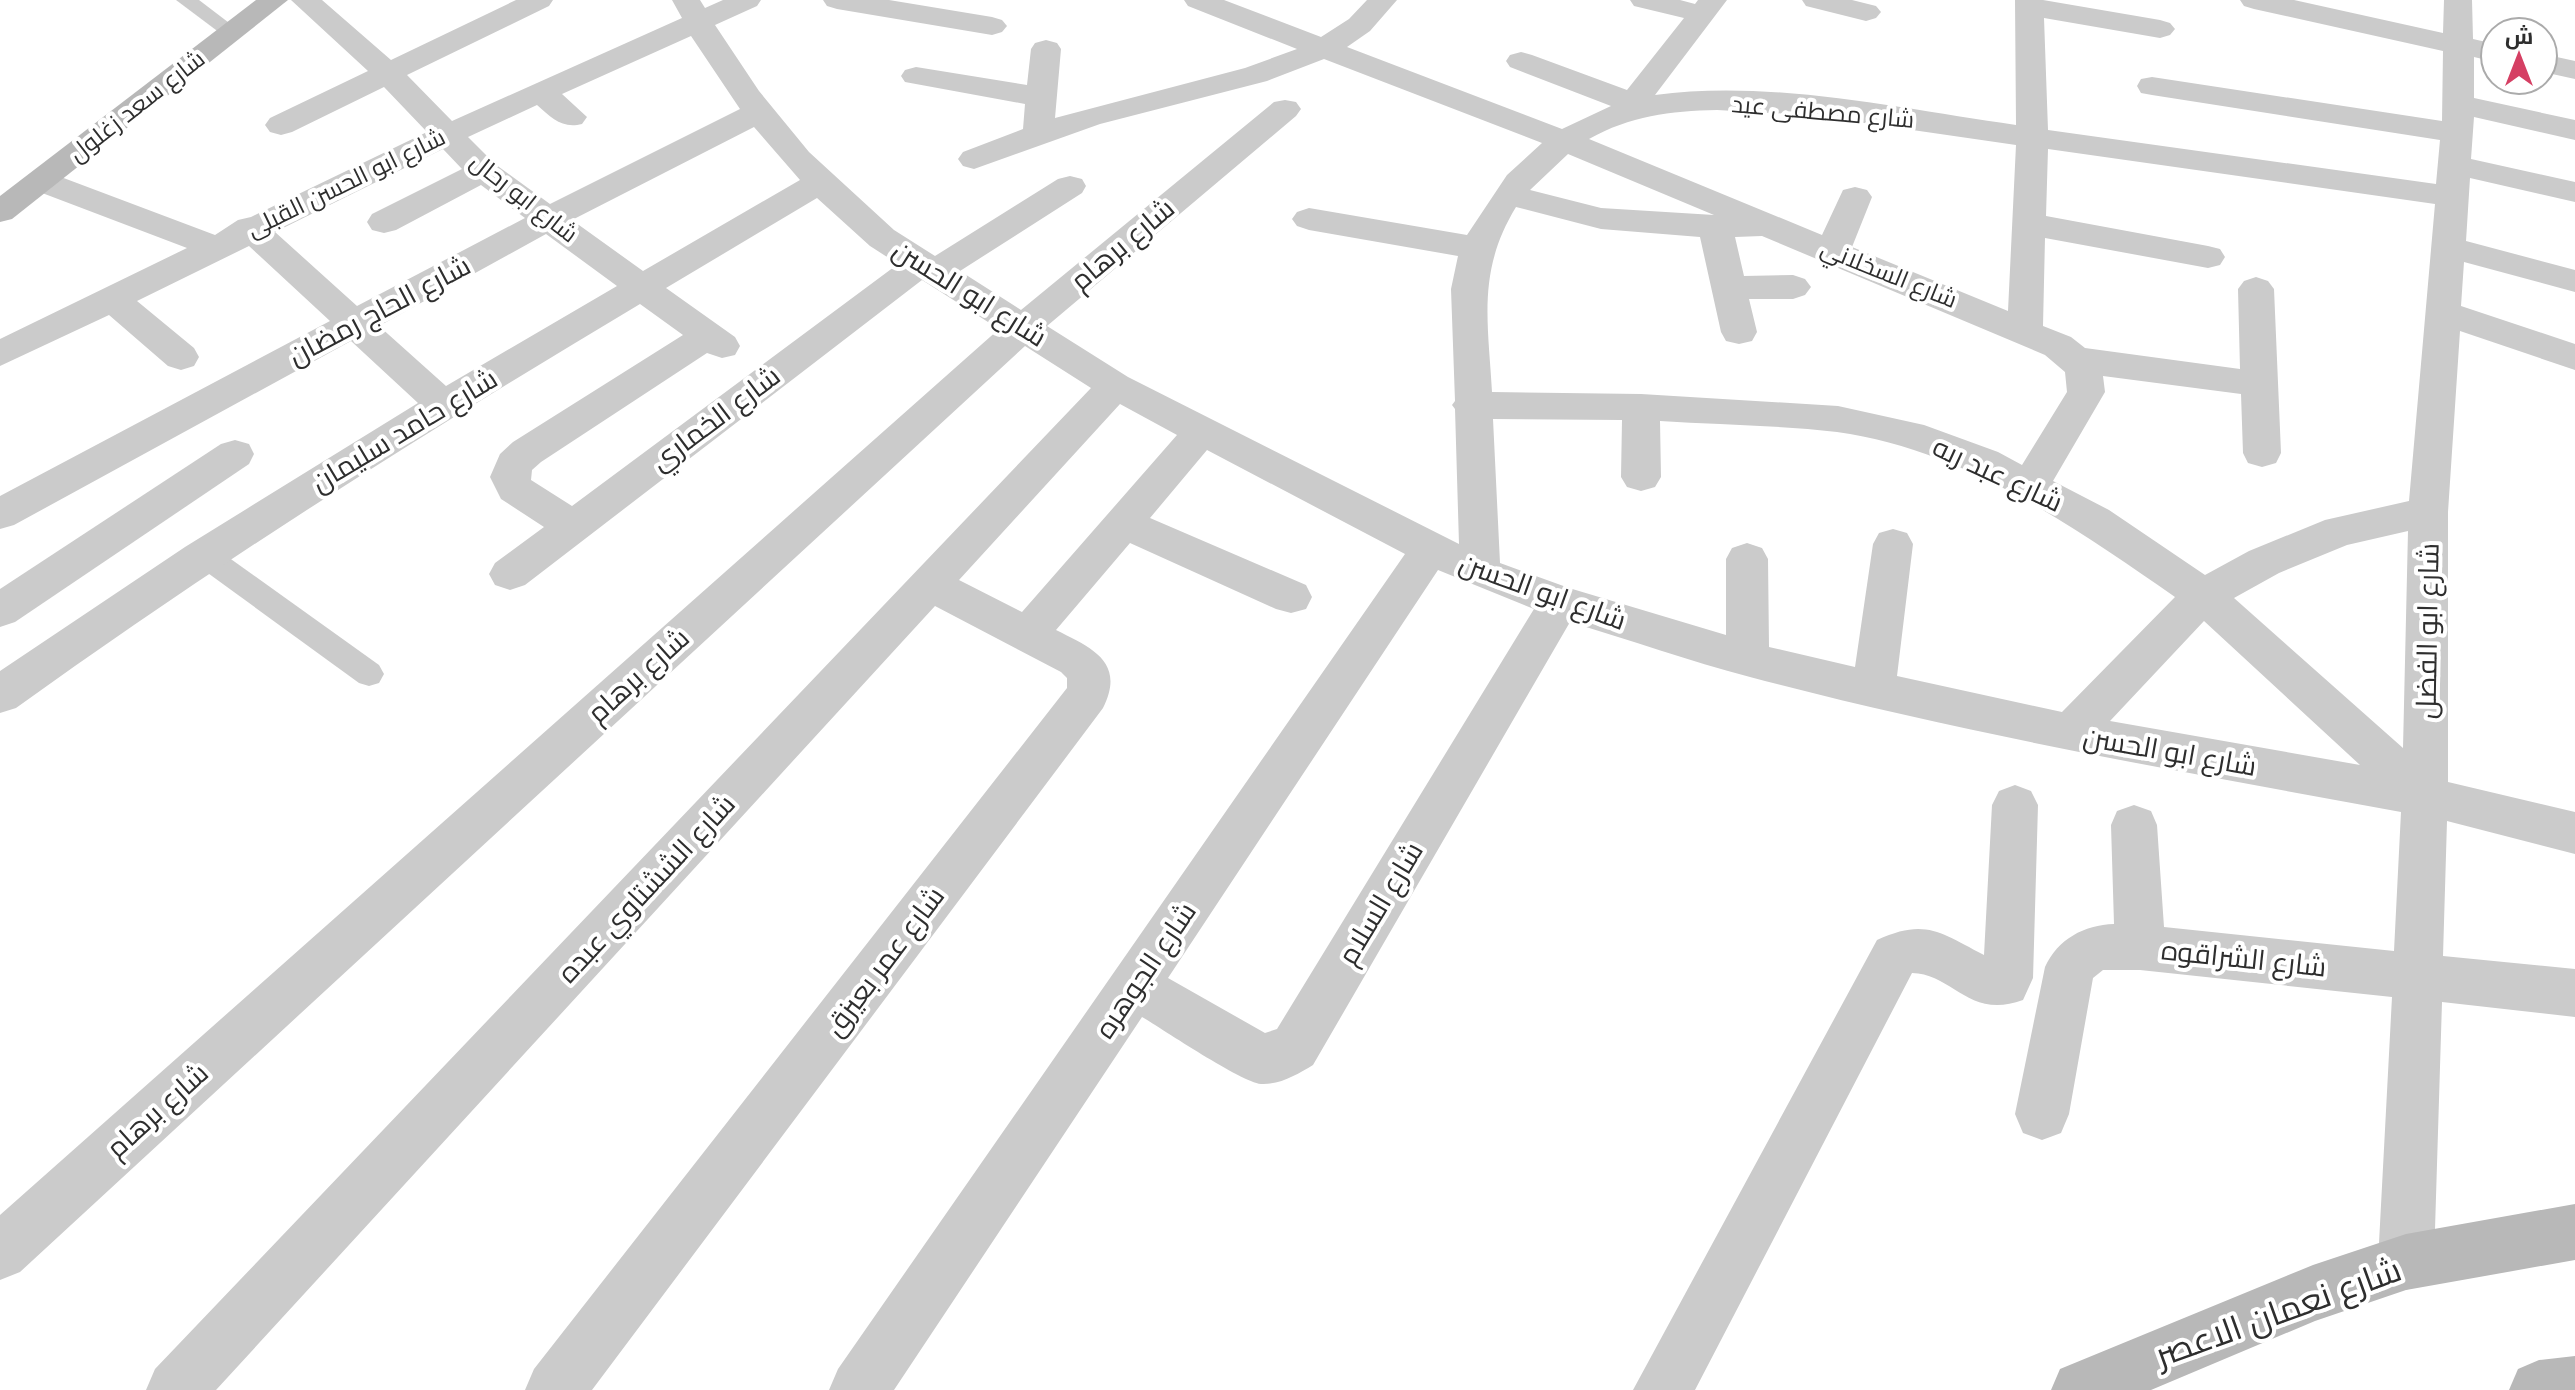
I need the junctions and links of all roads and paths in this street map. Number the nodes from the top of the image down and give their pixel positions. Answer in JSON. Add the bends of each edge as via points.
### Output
{"nodes":[{"id":1,"x":186,"y":0,"type":"edge"},
{"id":2,"x":274,"y":0,"type":"edge"},
{"id":3,"x":305,"y":0,"type":"edge"},
{"id":4,"x":539,"y":0,"type":"edge"},
{"id":5,"x":747,"y":0,"type":"edge"},
{"id":6,"x":837,"y":0,"type":"edge"},
{"id":7,"x":1198,"y":0,"type":"edge"},
{"id":8,"x":1383,"y":0,"type":"edge"},
{"id":9,"x":1644,"y":0,"type":"edge"},
{"id":10,"x":2254,"y":0,"type":"edge"},
{"id":11,"x":2458,"y":0,"type":"edge"},
{"id":12,"x":1827,"y":1,"type":"edge"},
{"id":13,"x":2029,"y":3,"type":"edge"},
{"id":14,"x":1708,"y":7,"type":"edge"},
{"id":15,"x":692,"y":10,"type":"edge"},
{"id":16,"x":1866,"y":12,"type":"dead end"},
{"id":17,"x":992,"y":26,"type":"dead end"},
{"id":18,"x":2160,"y":29,"type":"dead end"},
{"id":19,"x":231,"y":32,"type":"junction"},
{"id":20,"x":1046,"y":49,"type":"dead end"},
{"id":21,"x":2476,"y":49,"type":"edge"},
{"id":22,"x":1326,"y":50,"type":"junction"},
{"id":23,"x":1521,"y":61,"type":"dead end"},
{"id":24,"x":387,"y":72,"type":"junction"},
{"id":25,"x":916,"y":76,"type":"dead end"},
{"id":26,"x":1408,"y":81,"type":"junction"},
{"id":27,"x":2152,"y":86,"type":"dead end"},
{"id":28,"x":540,"y":92,"type":"junction"},
{"id":29,"x":1041,"y":97,"type":"junction"},
{"id":30,"x":1378,"y":103,"type":"dead end"},
{"id":31,"x":1629,"y":107,"type":"junction"},
{"id":32,"x":1285,"y":109,"type":"dead end"},
{"id":33,"x":761,"y":111,"type":"junction"},
{"id":34,"x":571,"y":117,"type":"dead end"},
{"id":35,"x":281,"y":125,"type":"dead end"},
{"id":36,"x":2575,"y":130,"type":"edge"},
{"id":37,"x":448,"y":134,"type":"junction"},
{"id":38,"x":1038,"y":134,"type":"junction"},
{"id":39,"x":2032,"y":136,"type":"junction"},
{"id":40,"x":1565,"y":141,"type":"junction"},
{"id":41,"x":2455,"y":150,"type":"junction"},
{"id":42,"x":974,"y":159,"type":"dead end"},
{"id":43,"x":483,"y":171,"type":"junction"},
{"id":44,"x":41,"y":181,"type":"junction"},
{"id":45,"x":819,"y":183,"type":"junction"},
{"id":46,"x":1070,"y":186,"type":"dead end"},
{"id":47,"x":2575,"y":192,"type":"edge"},
{"id":48,"x":1510,"y":194,"type":"junction"},
{"id":49,"x":1855,"y":197,"type":"dead end"},
{"id":50,"x":0,"y":212,"type":"edge"},
{"id":51,"x":548,"y":219,"type":"junction"},
{"id":52,"x":1309,"y":219,"type":"dead end"},
{"id":53,"x":384,"y":222,"type":"dead end"},
{"id":54,"x":2029,"y":224,"type":"junction"},
{"id":55,"x":1715,"y":226,"type":"junction"},
{"id":56,"x":1775,"y":227,"type":"junction"},
{"id":57,"x":250,"y":228,"type":"junction"},
{"id":58,"x":216,"y":247,"type":"junction"},
{"id":59,"x":2448,"y":247,"type":"junction"},
{"id":60,"x":1478,"y":248,"type":"junction"},
{"id":61,"x":1833,"y":251,"type":"junction"},
{"id":62,"x":2208,"y":257,"type":"dead end"},
{"id":63,"x":927,"y":268,"type":"junction"},
{"id":64,"x":2575,"y":281,"type":"edge"},
{"id":65,"x":642,"y":287,"type":"junction"},
{"id":66,"x":1793,"y":287,"type":"dead end"},
{"id":67,"x":1729,"y":288,"type":"junction"},
{"id":68,"x":2256,"y":289,"type":"dead end"},
{"id":69,"x":111,"y":298,"type":"junction"},
{"id":70,"x":2443,"y":312,"type":"junction"},
{"id":71,"x":353,"y":324,"type":"junction"},
{"id":72,"x":1024,"y":326,"type":"junction"},
{"id":73,"x":2025,"y":329,"type":"junction"},
{"id":74,"x":1739,"y":332,"type":"dead end"},
{"id":75,"x":0,"y":354,"type":"edge"},
{"id":76,"x":181,"y":357,"type":"dead end"},
{"id":77,"x":2575,"y":357,"type":"edge"},
{"id":78,"x":2077,"y":360,"type":"junction"},
{"id":79,"x":2260,"y":384,"type":"junction"},
{"id":80,"x":1115,"y":386,"type":"junction"},
{"id":81,"x":443,"y":405,"type":"junction"},
{"id":82,"x":1471,"y":405,"type":"junction"},
{"id":83,"x":1641,"y":407,"type":"junction"},
{"id":84,"x":1202,"y":431,"type":"junction"},
{"id":85,"x":2262,"y":453,"type":"dead end"},
{"id":86,"x":235,"y":454,"type":"dead end"},
{"id":87,"x":1641,"y":477,"type":"dead end"},
{"id":88,"x":2030,"y":485,"type":"junction"},
{"id":89,"x":2428,"y":512,"type":"junction"},
{"id":90,"x":0,"y":514,"type":"edge"},
{"id":91,"x":1123,"y":523,"type":"junction"},
{"id":92,"x":572,"y":525,"type":"junction"},
{"id":93,"x":1893,"y":544,"type":"dead end"},
{"id":94,"x":1431,"y":549,"type":"junction"},
{"id":95,"x":204,"y":555,"type":"junction"},
{"id":96,"x":1747,"y":559,"type":"dead end"},
{"id":97,"x":1480,"y":572,"type":"junction"},
{"id":98,"x":510,"y":574,"type":"dead end"},
{"id":99,"x":930,"y":584,"type":"junction"},
{"id":100,"x":2203,"y":595,"type":"junction"},
{"id":101,"x":1291,"y":597,"type":"dead end"},
{"id":102,"x":1560,"y":602,"type":"junction"},
{"id":103,"x":0,"y":610,"type":"edge"},
{"id":104,"x":1027,"y":635,"type":"junction"},
{"id":105,"x":1748,"y":659,"type":"junction"},
{"id":106,"x":369,"y":674,"type":"dead end"},
{"id":107,"x":1874,"y":689,"type":"junction"},
{"id":108,"x":0,"y":695,"type":"edge"},
{"id":109,"x":2071,"y":733,"type":"junction"},
{"id":110,"x":2425,"y":796,"type":"junction"},
{"id":111,"x":2015,"y":805,"type":"dead end"},
{"id":112,"x":2134,"y":825,"type":"dead end"},
{"id":113,"x":2575,"y":833,"type":"edge"},
{"id":114,"x":2140,"y":947,"type":"junction"},
{"id":115,"x":2417,"y":977,"type":"junction"},
{"id":116,"x":1134,"y":985,"type":"junction"},
{"id":117,"x":2575,"y":993,"type":"edge"},
{"id":118,"x":2042,"y":1114,"type":"dead end"},
{"id":119,"x":2575,"y":1232,"type":"edge"},
{"id":120,"x":0,"y":1252,"type":"edge"},
{"id":121,"x":2406,"y":1262,"type":"junction"},
{"id":122,"x":2575,"y":1385,"type":"edge"},
{"id":123,"x":176,"y":1390,"type":"edge"},
{"id":124,"x":555,"y":1390,"type":"edge"},
{"id":125,"x":859,"y":1390,"type":"edge"},
{"id":126,"x":1663,"y":1390,"type":"edge"},
{"id":127,"x":2081,"y":1390,"type":"edge"},
{"id":128,"x":2539,"y":1390,"type":"edge"}],
"edges":[{"from":1,"to":19,"type":"lane"},
{"from":2,"to":19,"type":"street","name":"شارع سعد زغلول"},
{"from":3,"to":24,"type":"street","name":"شارع ابو رحال"},
{"from":4,"to":24,"type":"street"},
{"from":5,"to":15,"type":"street","name":"شارع ابو الحسن القبلى"},
{"from":6,"to":17,"type":"street"},
{"from":7,"to":22,"type":"street","name":"شارع السخلاني"},
{"from":8,"to":22,"type":"street","via":[[1357,30]]},
{"from":9,"to":14,"type":"street"},
{"from":10,"to":21,"type":"street"},
{"from":11,"to":21,"type":"street","name":"شارع ابو الفضل"},
{"from":12,"to":16,"type":"street"},
{"from":13,"to":18,"type":"street"},
{"from":13,"to":39,"type":"street"},
{"from":14,"to":31,"type":"street"},
{"from":15,"to":28,"type":"street","name":"شارع ابو الحسن القبلى"},
{"from":15,"to":33,"type":"street","name":"شارع ابو الحسن"},
{"from":19,"to":44,"type":"street","name":"شارع سعد زغلول"},
{"from":20,"to":29,"type":"street"},
{"from":21,"to":41,"type":"street","name":"شارع ابو الفضل"},
{"from":22,"to":26,"type":"street","name":"شارع السخلاني"},
{"from":22,"to":38,"type":"street"},
{"from":23,"to":31,"type":"street"},
{"from":24,"to":35,"type":"street"},
{"from":24,"to":37,"type":"street","name":"شارع ابو رحال"},
{"from":25,"to":29,"type":"street"},
{"from":26,"to":30,"type":"street"},
{"from":26,"to":40,"type":"street","name":"شارع السخلاني"},
{"from":27,"to":41,"type":"street"},
{"from":28,"to":34,"type":"street"},
{"from":28,"to":37,"type":"street","name":"شارع ابو الحسن القبلى"},
{"from":29,"to":38,"type":"street"},
{"from":31,"to":39,"type":"street","name":"شارع مصطفى عيد","via":[[1763,102]]},
{"from":31,"to":40,"type":"street","name":"شارع مصطفى عيد"},
{"from":32,"to":72,"type":"street","name":"شارع برهام"},
{"from":33,"to":45,"type":"street","name":"شارع ابو الحسن"},
{"from":33,"to":51,"type":"street","name":"شارع الحاج رمضان"},
{"from":36,"to":41,"type":"street"},
{"from":37,"to":43,"type":"street","name":"شارع ابو رحال"},
{"from":37,"to":57,"type":"street","name":"شارع ابو الحسن القبلى"},
{"from":38,"to":42,"type":"street"},
{"from":39,"to":41,"type":"street","name":"شارع مصطفى عيد"},
{"from":39,"to":54,"type":"street"},
{"from":40,"to":48,"type":"street","name":"شارع مصطفى عيد"},
{"from":40,"to":56,"type":"street","name":"شارع السخلاني"},
{"from":41,"to":47,"type":"street"},
{"from":41,"to":59,"type":"street","name":"شارع ابو الفضل"},
{"from":43,"to":51,"type":"street","name":"شارع ابو رحال"},
{"from":43,"to":53,"type":"street"},
{"from":44,"to":50,"type":"street","name":"شارع سعد زغلول"},
{"from":44,"to":58,"type":"street"},
{"from":45,"to":63,"type":"street","name":"شارع ابو الحسن","via":[[848,211]]},
{"from":45,"to":65,"type":"street","name":"شارع حامد سليمان"},
{"from":46,"to":63,"type":"street","name":"شارع الخماري"},
{"from":48,"to":55,"type":"street","via":[[1592,219]]},
{"from":48,"to":60,"type":"street","name":"شارع مصطفى عيد"},
{"from":49,"to":61,"type":"street"},
{"from":51,"to":65,"type":"street","name":"شارع ابو رحال"},
{"from":51,"to":71,"type":"street","name":"شارع الحاج رمضان"},
{"from":52,"to":60,"type":"street"},
{"from":54,"to":62,"type":"street"},
{"from":54,"to":73,"type":"street"},
{"from":55,"to":56,"type":"street"},
{"from":55,"to":67,"type":"street"},
{"from":56,"to":61,"type":"street","name":"شارع السخلاني"},
{"from":57,"to":58,"type":"street","name":"شارع ابو الحسن القبلى"},
{"from":57,"to":71,"type":"street"},
{"from":58,"to":69,"type":"street","name":"شارع ابو الحسن القبلى"},
{"from":59,"to":64,"type":"street"},
{"from":59,"to":70,"type":"street","name":"شارع ابو الفضل"},
{"from":60,"to":82,"type":"street","name":"شارع مصطفى عيد","via":[[1469,289]]},
{"from":61,"to":73,"type":"street","name":"شارع السخلاني","via":[[1945,313]]},
{"from":63,"to":72,"type":"street","name":"شارع ابو الحسن"},
{"from":63,"to":92,"type":"street","name":"شارع الخماري"},
{"from":65,"to":81,"type":"street","name":"شارع حامد سليمان"},
{"from":65,"to":92,"type":"street","name":"شارع ابو رحال","via":[[715,341],[514,464],[510,477],[515,489]]},
{"from":66,"to":67,"type":"street"},
{"from":67,"to":74,"type":"street"},
{"from":68,"to":79,"type":"street"},
{"from":69,"to":75,"type":"street","name":"شارع ابو الحسن القبلى"},
{"from":69,"to":76,"type":"street"},
{"from":70,"to":77,"type":"street"},
{"from":70,"to":89,"type":"street","name":"شارع ابو الفضل"},
{"from":71,"to":81,"type":"street"},
{"from":71,"to":90,"type":"street","name":"شارع الحاج رمضان"},
{"from":72,"to":80,"type":"street","name":"شارع ابو الحسن"},
{"from":72,"to":120,"type":"street","name":"شارع برهام"},
{"from":73,"to":78,"type":"street","name":"شارع السخلاني"},
{"from":78,"to":79,"type":"street"},
{"from":78,"to":88,"type":"street","via":[[2087,377],[2086,392]]},
{"from":79,"to":85,"type":"street"},
{"from":80,"to":84,"type":"street","name":"شارع ابو الحسن"},
{"from":80,"to":99,"type":"street","name":"شارع الششتاوي عبده"},
{"from":81,"to":95,"type":"street","name":"شارع حامد سليمان"},
{"from":82,"to":83,"type":"street","name":"شارع عبد ربه"},
{"from":82,"to":97,"type":"street","name":"شارع مصطفى عيد"},
{"from":83,"to":87,"type":"street"},
{"from":83,"to":88,"type":"street","name":"شارع عبد ربه","via":[[1838,419],[1910,435]]},
{"from":84,"to":91,"type":"street"},
{"from":84,"to":94,"type":"street","name":"شارع ابو الحسن"},
{"from":86,"to":103,"type":"street"},
{"from":88,"to":100,"type":"street","name":"شارع عبد ربه","via":[[2095,521]]},
{"from":89,"to":100,"type":"street","via":[[2339,531]]},
{"from":89,"to":110,"type":"street","name":"شارع ابو الفضل"},
{"from":91,"to":101,"type":"street"},
{"from":91,"to":104,"type":"street"},
{"from":92,"to":98,"type":"street","name":"شارع الخماري"},
{"from":93,"to":107,"type":"street"},
{"from":94,"to":97,"type":"street","name":"شارع ابو الحسن"},
{"from":94,"to":116,"type":"street","name":"شارع الجوهره"},
{"from":95,"to":106,"type":"lane"},
{"from":95,"to":108,"type":"street","name":"شارع حامد سليمان"},
{"from":96,"to":105,"type":"street"},
{"from":97,"to":102,"type":"street","name":"شارع ابو الحسن"},
{"from":99,"to":104,"type":"street","name":"شارع عمر بعيزق"},
{"from":99,"to":123,"type":"street","name":"شارع الششتاوي عبده"},
{"from":100,"to":109,"type":"street"},
{"from":100,"to":110,"type":"street","name":"شارع عبد ربه"},
{"from":102,"to":105,"type":"street","name":"شارع ابو الحسن"},
{"from":102,"to":116,"type":"street","name":"شارع السلام","via":[[1295,1047],[1279,1057],[1260,1059]]},
{"from":104,"to":124,"type":"street","name":"شارع عمر بعيزق","via":[[1087,669],[1087,695]]},
{"from":105,"to":107,"type":"street","name":"شارع ابو الحسن"},
{"from":107,"to":109,"type":"street","name":"شارع ابو الحسن"},
{"from":109,"to":110,"type":"street","name":"شارع ابو الحسن"},
{"from":110,"to":113,"type":"street","name":"شارع ابو الحسن"},
{"from":110,"to":115,"type":"street","name":"شارع ابو الفضل"},
{"from":111,"to":126,"type":"street","via":[[2005,983],[1991,983],[1924,950],[1904,950],[1895,956]]},
{"from":112,"to":114,"type":"street"},
{"from":114,"to":115,"type":"street","name":"شارع الشراقوه"},
{"from":114,"to":118,"type":"street","name":"شارع الشراقوه","via":[[2098,947],[2070,967]]},
{"from":115,"to":117,"type":"street","name":"شارع الشراقوه"},
{"from":115,"to":121,"type":"street","name":"شارع ابو الفضل"},
{"from":116,"to":125,"type":"street","name":"شارع الجوهره"},
{"from":119,"to":121,"type":"street","name":"شارع نعمان الاعصر"},
{"from":121,"to":127,"type":"street","name":"شارع نعمان الاعصر","via":[[2313,1293]]},
{"from":122,"to":128,"type":"street"}]}
